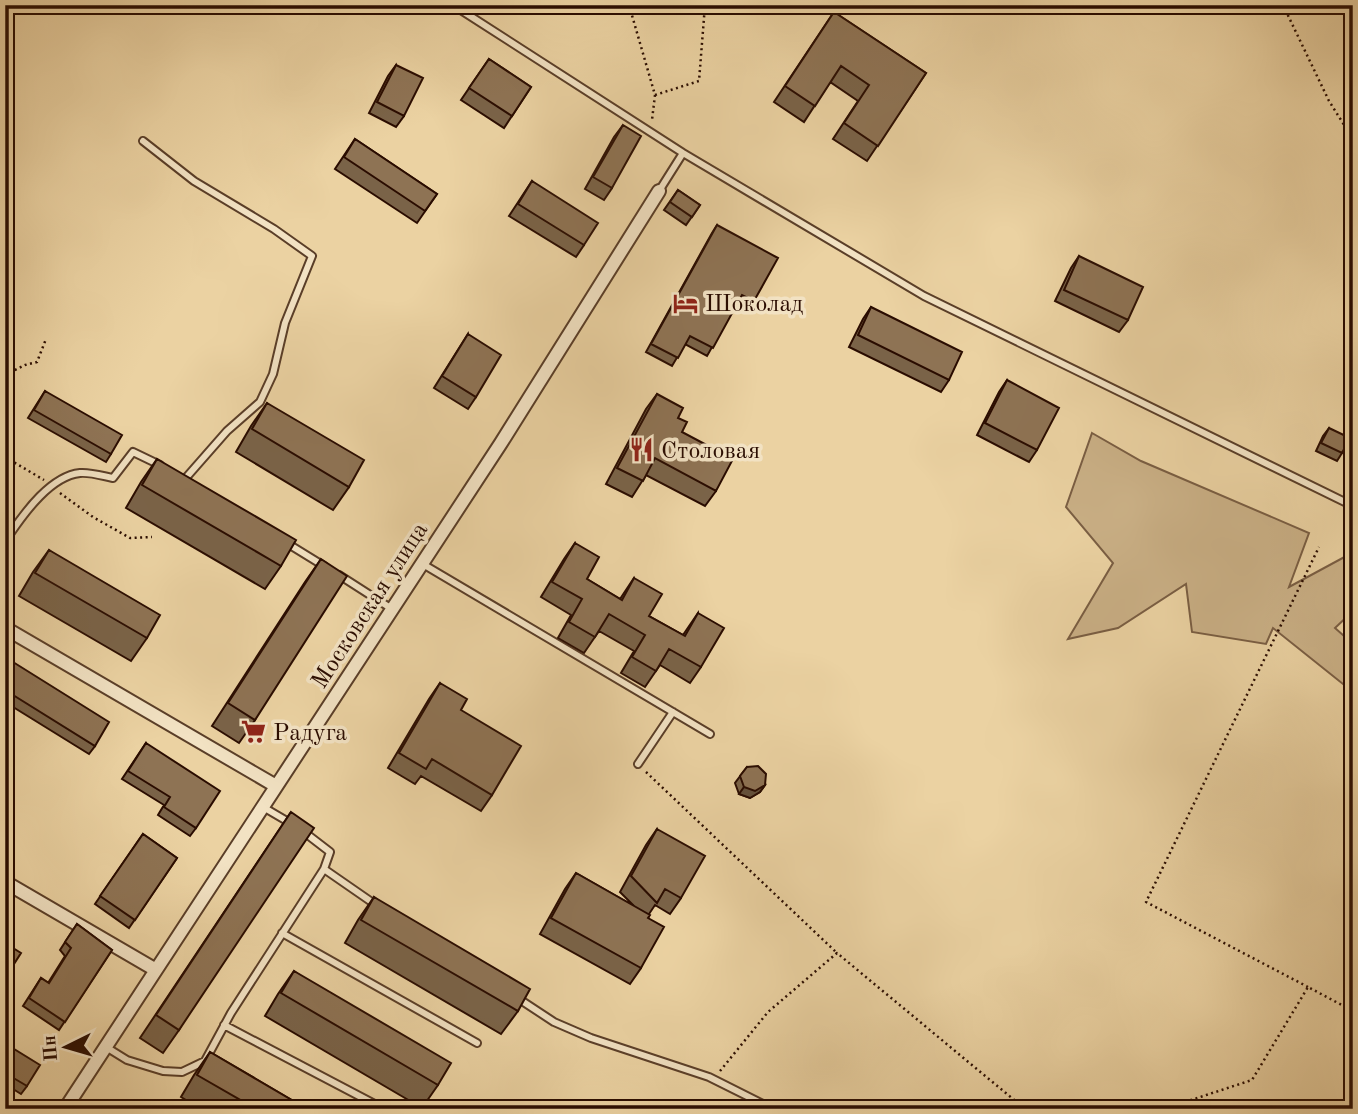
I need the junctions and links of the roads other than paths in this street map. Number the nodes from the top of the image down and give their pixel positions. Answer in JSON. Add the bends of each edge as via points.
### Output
{"nodes":[{"id":1,"x":453,"y":5,"type":"edge"},
{"id":2,"x":143,"y":141,"type":"dead end"},
{"id":3,"x":683,"y":153,"type":"junction"},
{"id":4,"x":659,"y":191,"type":"joint"},
{"id":5,"x":163,"y":466,"type":"edge"},
{"id":6,"x":174,"y":474,"type":"edge"},
{"id":7,"x":185,"y":481,"type":"junction"},
{"id":8,"x":197,"y":488,"type":"edge"},
{"id":9,"x":1353,"y":506,"type":"edge"},
{"id":10,"x":7,"y":532,"type":"edge"},
{"id":11,"x":276,"y":537,"type":"edge"},
{"id":12,"x":5,"y":542,"type":"edge"},
{"id":13,"x":421,"y":563,"type":"junction"},
{"id":14,"x":392,"y":609,"type":"junction"},
{"id":15,"x":5,"y":628,"type":"edge"},
{"id":16,"x":673,"y":712,"type":"junction"},
{"id":17,"x":710,"y":734,"type":"dead end"},
{"id":18,"x":638,"y":764,"type":"road end"},
{"id":19,"x":276,"y":786,"type":"junction"},
{"id":20,"x":263,"y":807,"type":"junction"},
{"id":21,"x":324,"y":869,"type":"junction"},
{"id":22,"x":5,"y":882,"type":"edge"},
{"id":23,"x":378,"y":906,"type":"edge"},
{"id":24,"x":282,"y":933,"type":"junction"},
{"id":25,"x":156,"y":970,"type":"junction"},
{"id":26,"x":510,"y":993,"type":"edge"},
{"id":27,"x":224,"y":1025,"type":"junction"},
{"id":28,"x":477,"y":1043,"type":"dead end"},
{"id":29,"x":106,"y":1047,"type":"junction"},
{"id":30,"x":205,"y":1061,"type":"junction"},
{"id":31,"x":216,"y":1068,"type":"edge"},
{"id":32,"x":65,"y":1109,"type":"edge"},
{"id":33,"x":384,"y":1109,"type":"edge"},
{"id":34,"x":774,"y":1109,"type":"edge"}],
"edges":[{"from":1,"to":3,"type":"lane"},
{"from":2,"to":7,"type":"lane","via":[[194,181],[312,256],[260,402]]},
{"from":3,"to":4,"type":"lane"},
{"from":3,"to":9,"type":"lane","via":[[924,296]]},
{"from":4,"to":13,"type":"street","name":"Московская улица"},
{"from":5,"to":10,"type":"lane","via":[[133,452],[113,478],[79,473],[52,485]]},
{"from":6,"to":7,"type":"lane"},
{"from":7,"to":8,"type":"lane"},
{"from":10,"to":12,"type":"lane"},
{"from":11,"to":14,"type":"lane"},
{"from":13,"to":14,"type":"street","name":"Московская улица"},
{"from":13,"to":16,"type":"lane"},
{"from":14,"to":19,"type":"street","name":"Московская улица"},
{"from":15,"to":19,"type":"street"},
{"from":16,"to":17,"type":"lane"},
{"from":16,"to":18,"type":"lane"},
{"from":19,"to":20,"type":"street","name":"Московская улица"},
{"from":20,"to":21,"type":"lane","via":[[330,852]]},
{"from":20,"to":25,"type":"street","name":"Московская улица"},
{"from":21,"to":23,"type":"lane"},
{"from":21,"to":24,"type":"lane"},
{"from":22,"to":25,"type":"street"},
{"from":24,"to":27,"type":"lane"},
{"from":24,"to":28,"type":"lane"},
{"from":25,"to":29,"type":"street","name":"Московская улица"},
{"from":26,"to":34,"type":"lane","via":[[554,1022],[714,1079]]},
{"from":27,"to":30,"type":"lane"},
{"from":27,"to":33,"type":"lane"},
{"from":29,"to":30,"type":"lane","via":[[127,1060],[163,1071],[182,1072]]},
{"from":29,"to":32,"type":"street","name":"Московская улица"},
{"from":30,"to":31,"type":"lane"}]}
